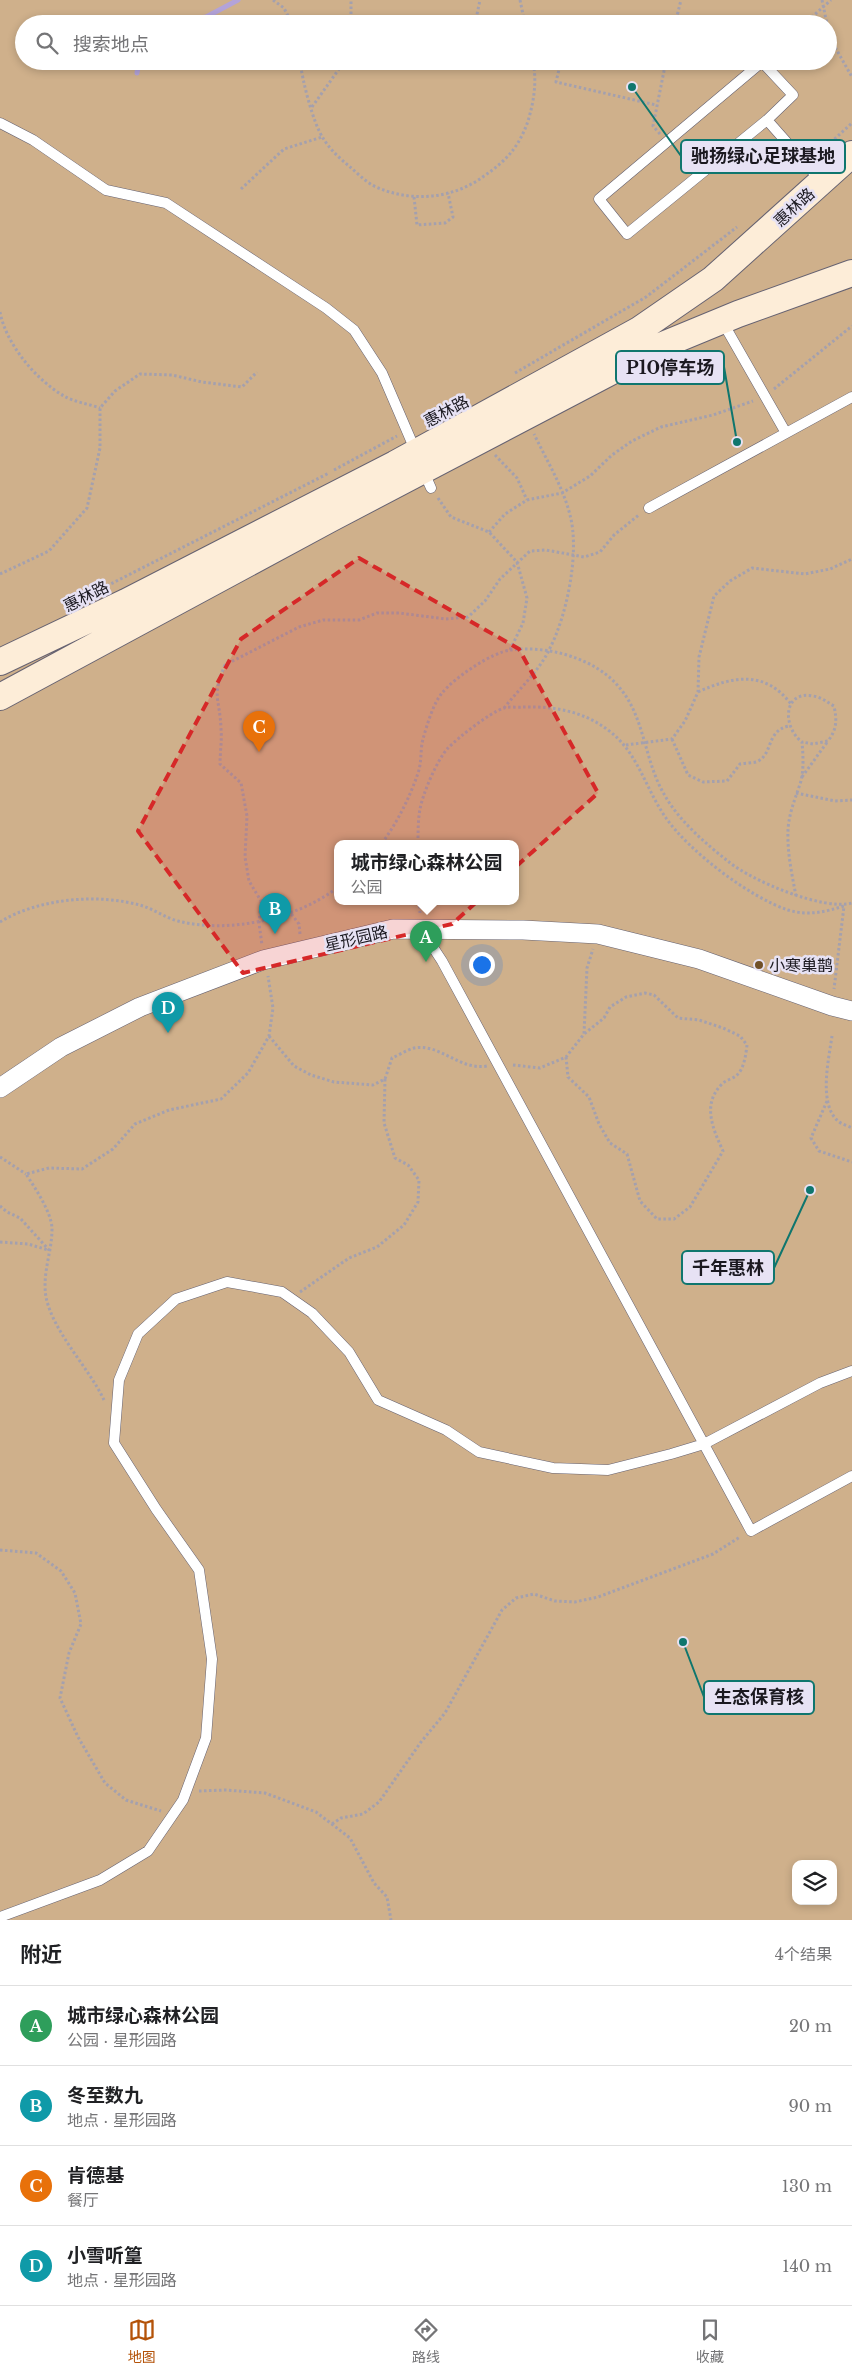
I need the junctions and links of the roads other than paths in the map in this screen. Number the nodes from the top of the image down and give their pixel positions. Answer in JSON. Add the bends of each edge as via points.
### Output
{"nodes":[{"id":1,"x":752,"y":70,"type":"edge"},
{"id":2,"x":770,"y":70,"type":"edge"},
{"id":3,"x":767,"y":120,"type":"junction"},
{"id":4,"x":0,"y":123,"type":"edge"},
{"id":5,"x":852,"y":154,"type":"edge"},
{"id":6,"x":814,"y":174,"type":"junction"},
{"id":7,"x":852,"y":272,"type":"edge"},
{"id":8,"x":722,"y":320,"type":"junction"},
{"id":9,"x":852,"y":397,"type":"edge"},
{"id":10,"x":786,"y":433,"type":"junction"},
{"id":11,"x":419,"y":461,"type":"junction"},
{"id":12,"x":649,"y":508,"type":"road end"},
{"id":13,"x":0,"y":662,"type":"edge"},
{"id":14,"x":0,"y":697,"type":"edge"},
{"id":15,"x":421,"y":929,"type":"junction"},
{"id":16,"x":852,"y":1011,"type":"edge"},
{"id":17,"x":0,"y":1088,"type":"edge"},
{"id":18,"x":852,"y":1371,"type":"edge"},
{"id":19,"x":704,"y":1444,"type":"junction"},
{"id":20,"x":852,"y":1476,"type":"edge"},
{"id":21,"x":0,"y":1917,"type":"edge"}],
"edges":[{"from":1,"to":3,"type":"lane","via":[[599,199],[627,234]]},
{"from":2,"to":3,"type":"lane","via":[[793,95]]},
{"from":3,"to":6,"type":"lane"},
{"from":4,"to":11,"type":"lane","via":[[33,140],[106,190],[166,202],[354,330],[382,373]]},
{"from":5,"to":6,"type":"main road","name":"惠林路"},
{"from":6,"to":11,"type":"main road","name":"惠林路","via":[[713,279],[639,330]]},
{"from":7,"to":8,"type":"main road","name":"惠林路"},
{"from":8,"to":10,"type":"lane"},
{"from":8,"to":11,"type":"main road","name":"惠林路","via":[[658,347]]},
{"from":9,"to":10,"type":"lane"},
{"from":10,"to":12,"type":"lane"},
{"from":11,"to":13,"type":"main road","name":"惠林路"},
{"from":11,"to":14,"type":"main road","name":"惠林路","via":[[330,519]]},
{"from":15,"to":16,"type":"street","name":"星形园路","via":[[598,934],[699,959]]},
{"from":15,"to":17,"type":"street","name":"星形园路","via":[[393,929],[263,960],[140,1006],[61,1048]]},
{"from":15,"to":19,"type":"lane","via":[[442,961]]},
{"from":18,"to":19,"type":"lane","via":[[820,1383]]},
{"from":19,"to":20,"type":"lane","via":[[751,1530]]},
{"from":19,"to":21,"type":"lane","via":[[608,1470],[552,1468],[479,1452],[446,1430],[378,1400],[349,1352],[312,1313],[282,1292],[227,1282],[176,1299],[138,1334],[119,1380],[114,1443],[199,1570],[212,1659],[206,1738],[186,1792],[148,1851],[100,1880]]}]}
